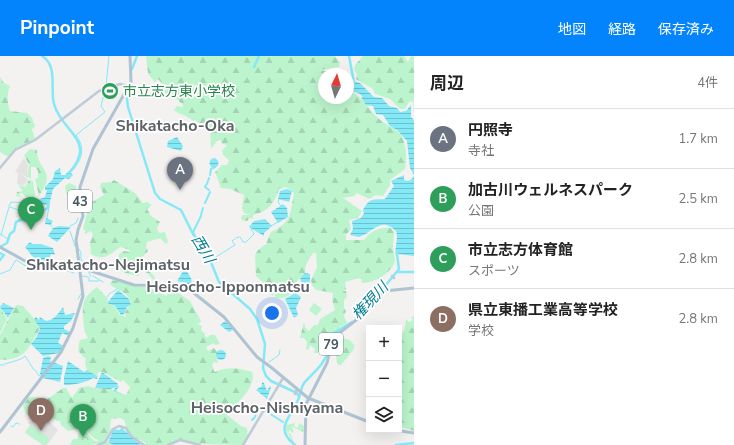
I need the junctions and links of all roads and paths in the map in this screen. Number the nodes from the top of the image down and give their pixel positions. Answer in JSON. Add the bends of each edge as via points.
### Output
{"nodes":[{"id":1,"x":130,"y":56,"type":"edge"},
{"id":2,"x":129,"y":86,"type":"junction"},
{"id":3,"x":0,"y":168,"type":"edge"},
{"id":4,"x":0,"y":247,"type":"edge"},
{"id":5,"x":80,"y":268,"type":"junction"},
{"id":6,"x":414,"y":288,"type":"edge"},
{"id":7,"x":284,"y":378,"type":"junction"},
{"id":8,"x":308,"y":398,"type":"junction"},
{"id":9,"x":366,"y":421,"type":"edge"},
{"id":10,"x":402,"y":431,"type":"edge"},
{"id":11,"x":0,"y":432,"type":"edge"},
{"id":12,"x":414,"y":433,"type":"edge"},
{"id":13,"x":98,"y":445,"type":"edge"},
{"id":14,"x":144,"y":445,"type":"edge"},
{"id":15,"x":168,"y":445,"type":"edge"},
{"id":16,"x":200,"y":445,"type":"edge"},
{"id":17,"x":243,"y":445,"type":"edge"},
{"id":18,"x":305,"y":445,"type":"edge"}],
"edges":[{"from":1,"to":2,"type":"main road","number":"43"},
{"from":2,"to":3,"type":"main road","via":[[121,84],[98,91],[34,140],[16,149]]},
{"from":2,"to":5,"type":"main road","number":"43","via":[[94,147],[80,187],[84,216],[76,238]]},
{"from":4,"to":5,"type":"main road","via":[[34,266]]},
{"from":5,"to":7,"type":"main road","via":[[131,284],[185,286],[224,317],[254,354]]},
{"from":5,"to":11,"type":"main road","number":"43","via":[[83,298],[68,342]]},
{"from":6,"to":8,"type":"main road","number":"79","via":[[384,291],[358,319],[335,335],[331,342],[328,363]]},
{"from":7,"to":8,"type":"main road","via":[[297,392]]},
{"from":7,"to":17,"type":"main road"},
{"from":8,"to":9,"type":"main road"},
{"from":8,"to":18,"type":"main road","number":"79","via":[[305,406]]},
{"from":10,"to":12,"type":"main road"},
{"from":13,"to":14,"type":"main road","via":[[105,442],[113,429],[119,426],[126,428],[131,436]]},
{"from":15,"to":16,"type":"main road","via":[[180,440]]}]}
